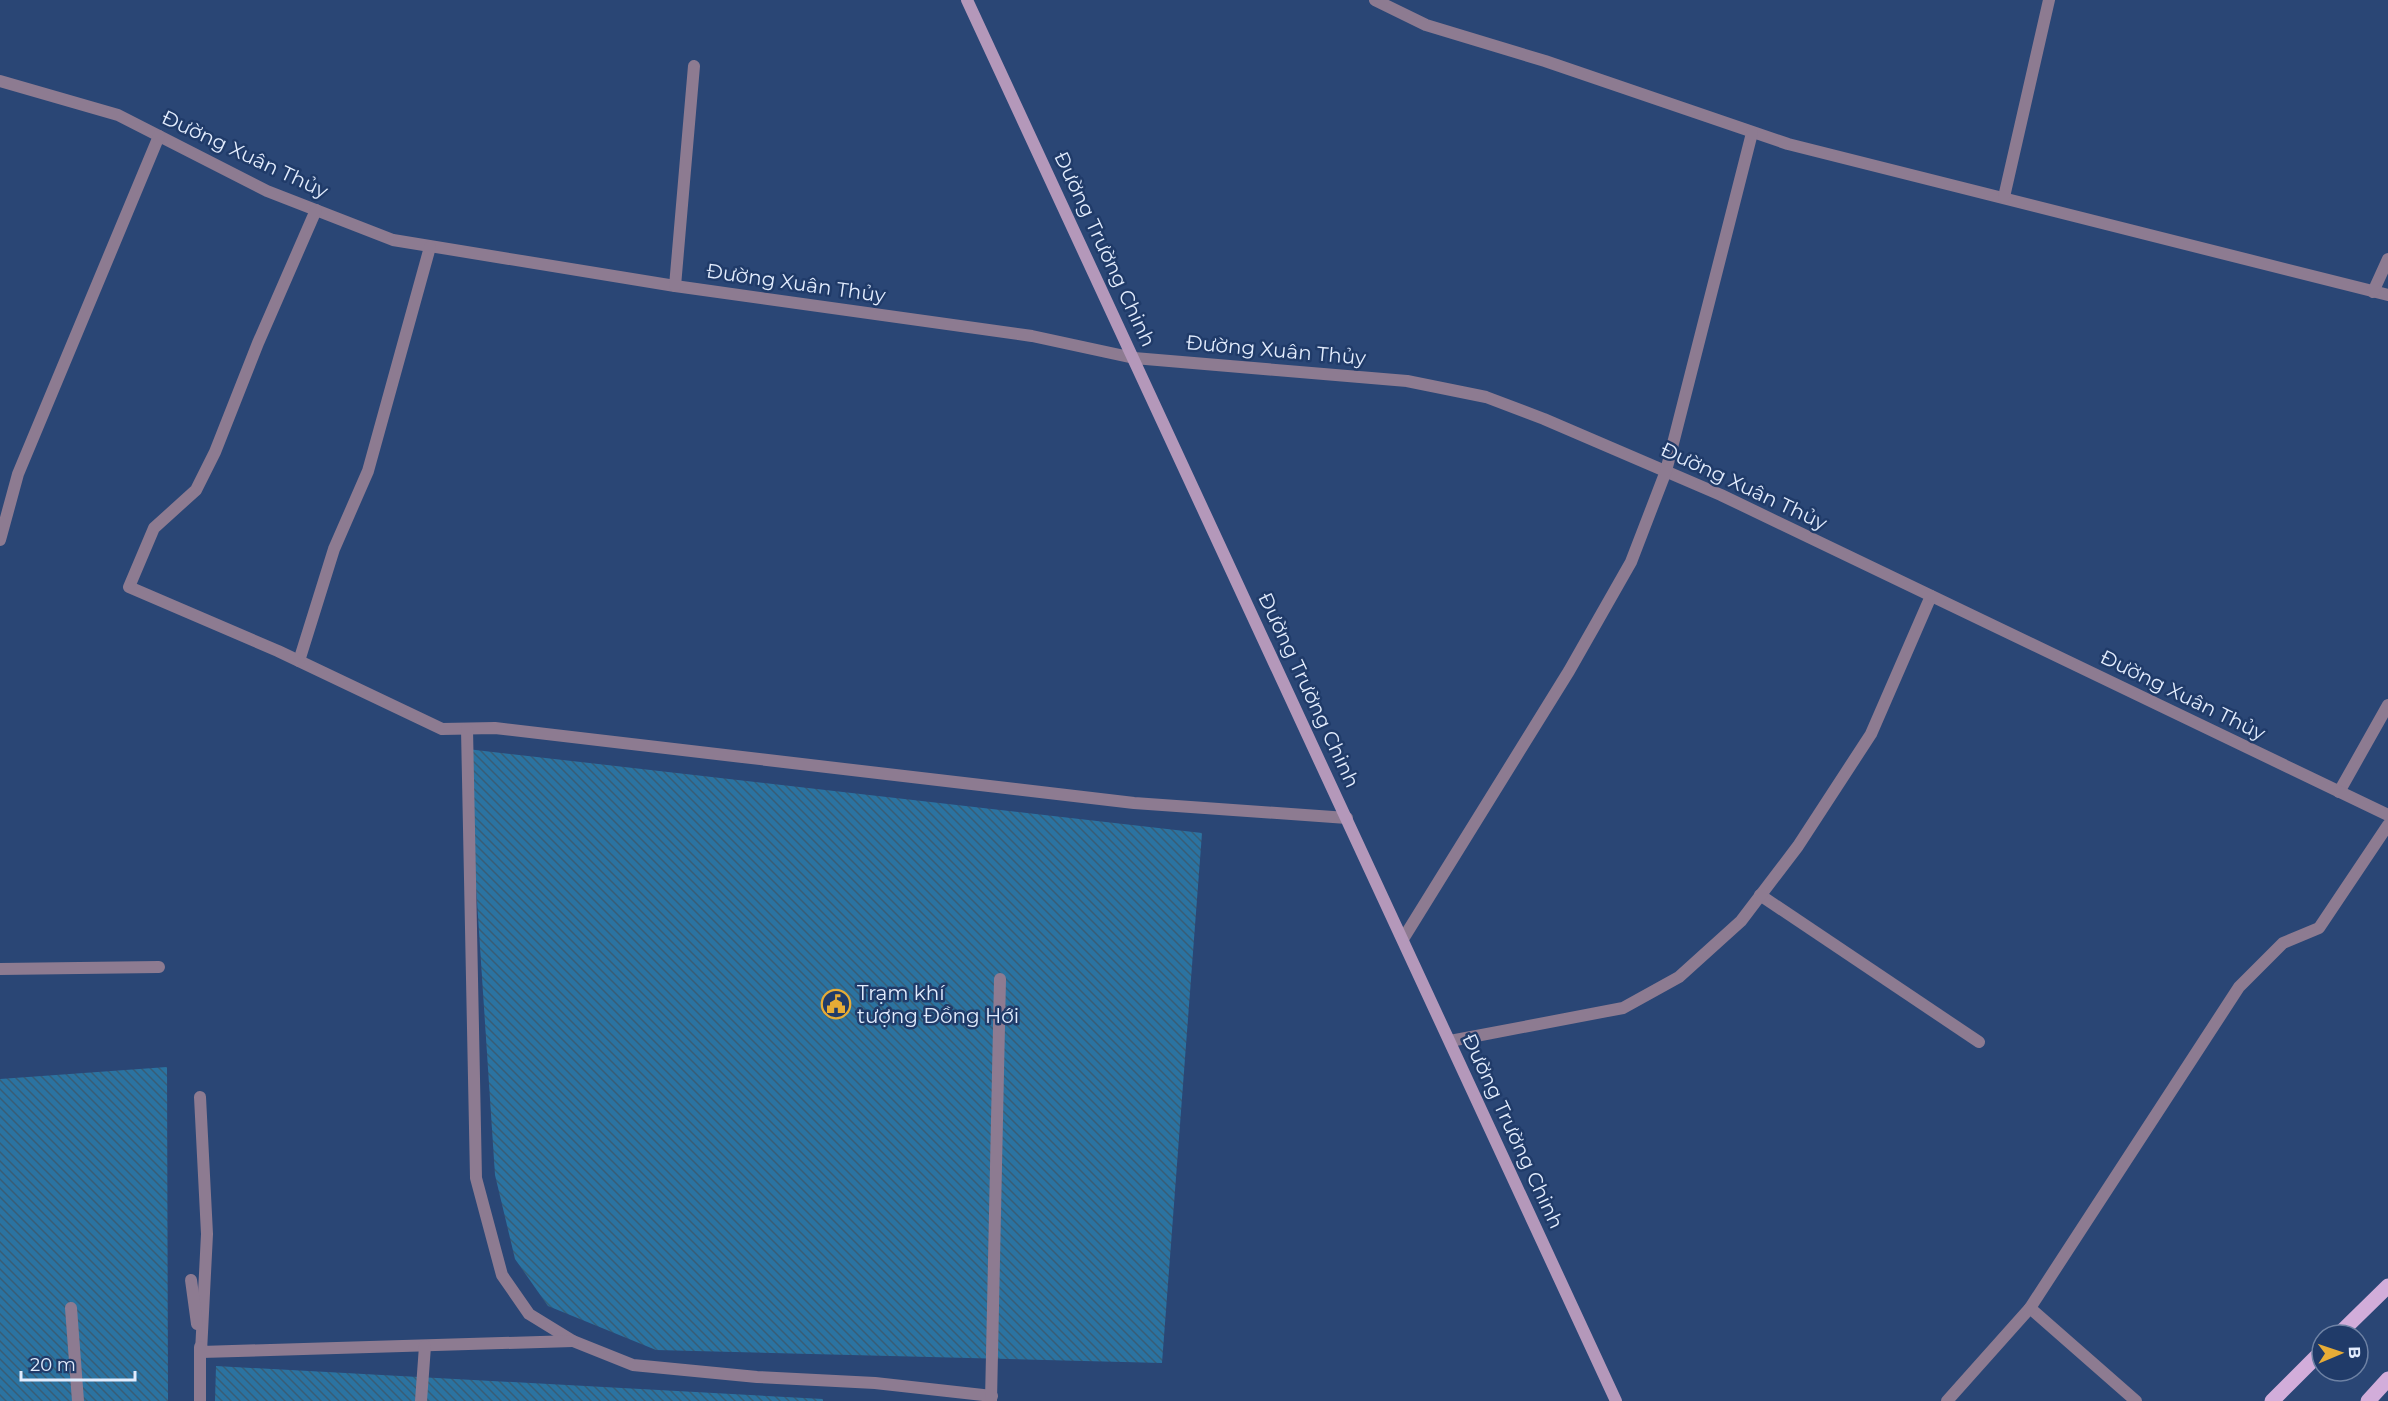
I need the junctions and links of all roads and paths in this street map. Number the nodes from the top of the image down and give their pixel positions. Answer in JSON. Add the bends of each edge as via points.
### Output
{"nodes":[{"id":1,"x":967,"y":0,"type":"edge"},
{"id":2,"x":1375,"y":0,"type":"edge"},
{"id":3,"x":2049,"y":0,"type":"edge"},
{"id":4,"x":694,"y":66,"type":"dead end"},
{"id":5,"x":0,"y":81,"type":"edge"},
{"id":6,"x":1752,"y":133,"type":"junction"},
{"id":7,"x":159,"y":136,"type":"junction"},
{"id":8,"x":2004,"y":197,"type":"junction"},
{"id":9,"x":316,"y":210,"type":"junction"},
{"id":10,"x":430,"y":246,"type":"junction"},
{"id":11,"x":2388,"y":259,"type":"edge"},
{"id":12,"x":675,"y":286,"type":"junction"},
{"id":13,"x":2373,"y":292,"type":"junction"},
{"id":14,"x":2388,"y":295,"type":"edge"},
{"id":15,"x":1134,"y":358,"type":"junction"},
{"id":16,"x":1666,"y":471,"type":"junction"},
{"id":17,"x":0,"y":540,"type":"edge"},
{"id":18,"x":1931,"y":596,"type":"junction"},
{"id":19,"x":299,"y":661,"type":"junction"},
{"id":20,"x":2388,"y":705,"type":"edge"},
{"id":21,"x":467,"y":729,"type":"junction"},
{"id":22,"x":2339,"y":792,"type":"junction"},
{"id":23,"x":2388,"y":816,"type":"edge"},
{"id":24,"x":1347,"y":818,"type":"junction"},
{"id":25,"x":2388,"y":825,"type":"edge"},
{"id":26,"x":1760,"y":895,"type":"junction"},
{"id":27,"x":1403,"y":939,"type":"junction"},
{"id":28,"x":159,"y":967,"type":"dead end"},
{"id":29,"x":0,"y":969,"type":"edge"},
{"id":30,"x":1000,"y":979,"type":"dead end"},
{"id":31,"x":1450,"y":1041,"type":"junction"},
{"id":32,"x":1979,"y":1042,"type":"dead end"},
{"id":33,"x":200,"y":1096,"type":"dead end"},
{"id":34,"x":191,"y":1280,"type":"dead end"},
{"id":35,"x":2388,"y":1286,"type":"edge"},
{"id":36,"x":71,"y":1308,"type":"dead end"},
{"id":37,"x":2030,"y":1308,"type":"junction"},
{"id":38,"x":2350,"y":1323,"type":"edge"},
{"id":39,"x":573,"y":1341,"type":"junction"},
{"id":40,"x":425,"y":1346,"type":"junction"},
{"id":41,"x":201,"y":1352,"type":"junction"},
{"id":42,"x":2310,"y":1363,"type":"edge"},
{"id":43,"x":2388,"y":1379,"type":"edge"},
{"id":44,"x":992,"y":1398,"type":"edge"},
{"id":45,"x":1612,"y":1400,"type":"edge"},
{"id":46,"x":78,"y":1401,"type":"edge"},
{"id":47,"x":200,"y":1401,"type":"edge"},
{"id":48,"x":421,"y":1401,"type":"edge"},
{"id":49,"x":1947,"y":1401,"type":"edge"},
{"id":50,"x":2136,"y":1401,"type":"edge"},
{"id":51,"x":2272,"y":1401,"type":"edge"},
{"id":52,"x":2368,"y":1401,"type":"edge"}],
"edges":[{"from":1,"to":15,"type":"street","name":"Đường Trường Chinh"},
{"from":2,"to":6,"type":"street","via":[[1426,25],[1545,61]]},
{"from":3,"to":8,"type":"street"},
{"from":4,"to":12,"type":"street"},
{"from":5,"to":7,"type":"street","name":"Đường Xuân Thủy","via":[[118,115]]},
{"from":6,"to":8,"type":"street"},
{"from":6,"to":16,"type":"street"},
{"from":7,"to":9,"type":"street","name":"Đường Xuân Thủy","via":[[267,191]]},
{"from":7,"to":17,"type":"street","via":[[18,474]]},
{"from":8,"to":13,"type":"street"},
{"from":9,"to":10,"type":"street","name":"Đường Xuân Thủy","via":[[393,240]]},
{"from":9,"to":19,"type":"street","via":[[215,452],[196,490],[154,528],[129,587]]},
{"from":10,"to":12,"type":"street","name":"Đường Xuân Thủy"},
{"from":10,"to":19,"type":"street","via":[[368,471],[334,549]]},
{"from":11,"to":13,"type":"street"},
{"from":12,"to":15,"type":"street","name":"Đường Xuân Thủy","via":[[1032,336]]},
{"from":13,"to":14,"type":"street"},
{"from":15,"to":16,"type":"street","name":"Đường Xuân Thủy","via":[[1344,374],[1407,381],[1486,397]]},
{"from":15,"to":24,"type":"street","name":"Đường Trường Chinh"},
{"from":16,"to":18,"type":"street","name":"Đường Xuân Thủy"},
{"from":16,"to":27,"type":"street","via":[[1631,562],[1569,671]]},
{"from":18,"to":22,"type":"street","name":"Đường Xuân Thủy"},
{"from":18,"to":26,"type":"street","via":[[1871,734],[1798,846]]},
{"from":19,"to":21,"type":"street","via":[[442,729]]},
{"from":20,"to":22,"type":"street"},
{"from":21,"to":24,"type":"street","via":[[528,731],[1134,803]]},
{"from":21,"to":39,"type":"street","via":[[476,1178],[502,1275],[529,1314]]},
{"from":22,"to":23,"type":"street","name":"Đường Xuân Thủy"},
{"from":24,"to":27,"type":"street","name":"Đường Trường Chinh"},
{"from":25,"to":37,"type":"street","via":[[2319,928],[2283,943],[2240,987]]},
{"from":26,"to":31,"type":"street","via":[[1741,921],[1679,977],[1623,1008]]},
{"from":26,"to":32,"type":"street"},
{"from":27,"to":31,"type":"street","name":"Đường Trường Chinh"},
{"from":28,"to":29,"type":"street"},
{"from":30,"to":44,"type":"street"},
{"from":31,"to":45,"type":"street","name":"Đường Trường Chinh"},
{"from":33,"to":41,"type":"street","via":[[207,1234]]},
{"from":34,"to":41,"type":"street"},
{"from":35,"to":38,"type":"main road"},
{"from":36,"to":46,"type":"street"},
{"from":37,"to":49,"type":"street"},
{"from":37,"to":50,"type":"street"},
{"from":39,"to":40,"type":"street"},
{"from":39,"to":44,"type":"street","via":[[633,1365],[875,1383]]},
{"from":40,"to":41,"type":"street"},
{"from":40,"to":48,"type":"street"},
{"from":41,"to":47,"type":"street"},
{"from":42,"to":51,"type":"main road"},
{"from":43,"to":52,"type":"main road"}]}
